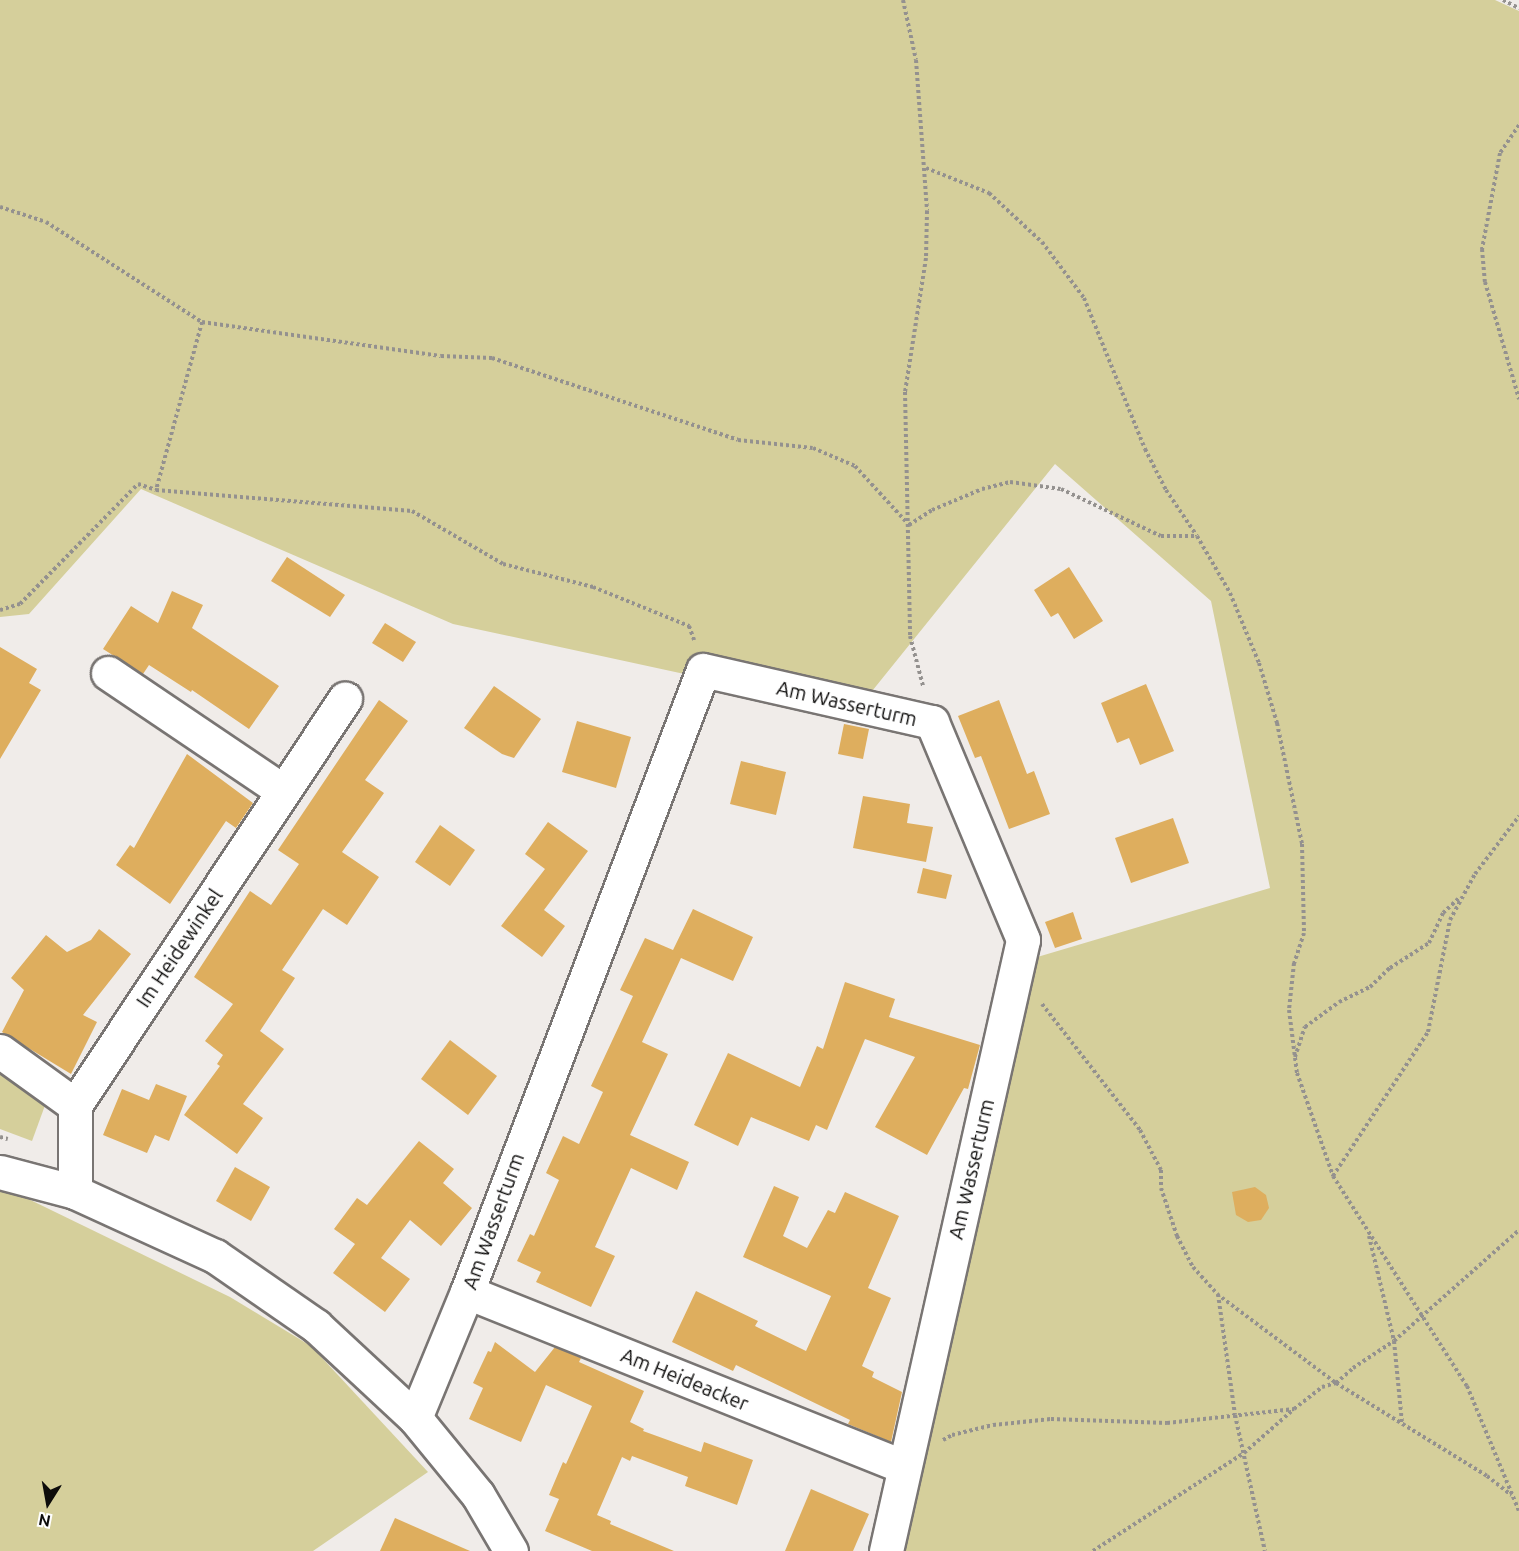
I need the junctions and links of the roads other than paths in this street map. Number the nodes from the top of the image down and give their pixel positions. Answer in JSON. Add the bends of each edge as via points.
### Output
{"nodes":[{"id":1,"x":108,"y":673,"type":"dead end"},
{"id":2,"x":345,"y":698,"type":"dead end"},
{"id":3,"x":283,"y":791,"type":"junction"},
{"id":4,"x":0,"y":1051,"type":"edge"},
{"id":5,"x":75,"y":1105,"type":"junction"},
{"id":6,"x":0,"y":1172,"type":"edge"},
{"id":7,"x":75,"y":1192,"type":"junction"},
{"id":8,"x":467,"y":1292,"type":"junction"},
{"id":9,"x":415,"y":1418,"type":"junction"},
{"id":10,"x":904,"y":1467,"type":"junction"},
{"id":11,"x":511,"y":1551,"type":"edge"},
{"id":12,"x":886,"y":1551,"type":"edge"}],
"edges":[{"from":1,"to":3,"type":"street"},
{"from":2,"to":3,"type":"street","name":"Im Heidewinkel"},
{"from":3,"to":5,"type":"street","name":"Im Heidewinkel"},
{"from":4,"to":5,"type":"street"},
{"from":5,"to":7,"type":"street"},
{"from":6,"to":7,"type":"street"},
{"from":7,"to":9,"type":"street","via":[[215,1256],[316,1326]]},
{"from":8,"to":9,"type":"street","name":"Am Wasserturm"},
{"from":8,"to":10,"type":"street","name":"Am Heideacker"},
{"from":8,"to":10,"type":"street","name":"Am Wasserturm","via":[[703,670],[932,722],[1023,940]]},
{"from":9,"to":11,"type":"street","via":[[478,1495]]},
{"from":10,"to":12,"type":"street","name":"Am Wasserturm"}]}
